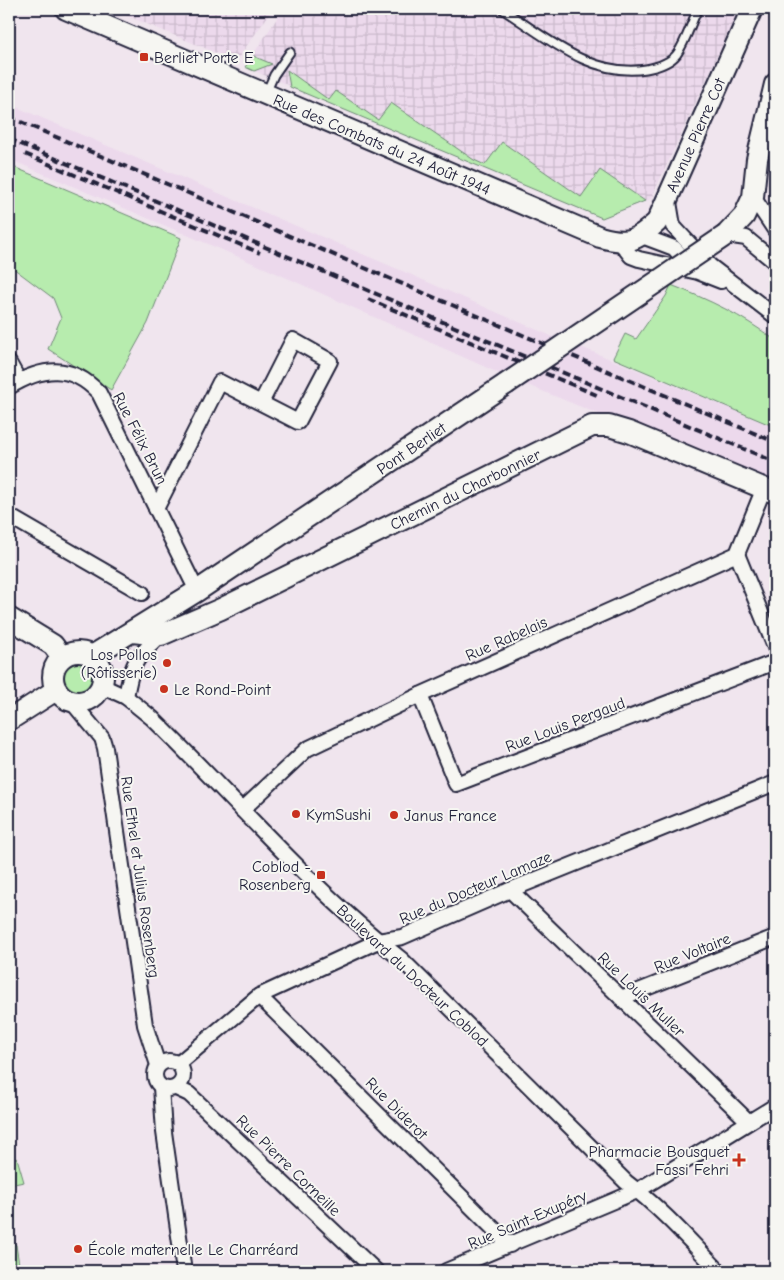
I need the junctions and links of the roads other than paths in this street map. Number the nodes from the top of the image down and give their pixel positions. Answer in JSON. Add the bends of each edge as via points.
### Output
{"nodes":[{"id":1,"x":502,"y":9,"type":"edge"},
{"id":2,"x":698,"y":9,"type":"edge"},
{"id":3,"x":752,"y":9,"type":"edge"},
{"id":4,"x":75,"y":11,"type":"edge"},
{"id":5,"x":103,"y":16,"type":"edge"},
{"id":6,"x":290,"y":52,"type":"dead end"},
{"id":7,"x":775,"y":84,"type":"edge"},
{"id":8,"x":265,"y":96,"type":"junction"},
{"id":9,"x":668,"y":196,"type":"junction"},
{"id":10,"x":753,"y":197,"type":"junction"},
{"id":11,"x":775,"y":230,"type":"edge"},
{"id":12,"x":726,"y":235,"type":"junction"},
{"id":13,"x":642,"y":236,"type":"junction"},
{"id":14,"x":620,"y":242,"type":"junction"},
{"id":15,"x":775,"y":262,"type":"edge"},
{"id":16,"x":698,"y":272,"type":"junction"},
{"id":17,"x":736,"y":286,"type":"junction"},
{"id":18,"x":775,"y":316,"type":"edge"},
{"id":19,"x":9,"y":364,"type":"edge"},
{"id":20,"x":14,"y":384,"type":"edge"},
{"id":21,"x":261,"y":403,"type":"junction"},
{"id":22,"x":770,"y":491,"type":"edge"},
{"id":23,"x":156,"y":508,"type":"junction"},
{"id":24,"x":9,"y":516,"type":"edge"},
{"id":25,"x":737,"y":554,"type":"junction"},
{"id":26,"x":197,"y":592,"type":"junction"},
{"id":27,"x":142,"y":593,"type":"dead end"},
{"id":28,"x":9,"y":618,"type":"edge"},
{"id":29,"x":132,"y":632,"type":"junction"},
{"id":30,"x":161,"y":635,"type":"junction"},
{"id":31,"x":775,"y":647,"type":"edge"},
{"id":32,"x":92,"y":656,"type":"junction"},
{"id":33,"x":62,"y":657,"type":"junction"},
{"id":34,"x":775,"y":662,"type":"edge"},
{"id":35,"x":102,"y":686,"type":"junction"},
{"id":36,"x":56,"y":690,"type":"junction"},
{"id":37,"x":420,"y":695,"type":"junction"},
{"id":38,"x":126,"y":697,"type":"junction"},
{"id":39,"x":72,"y":702,"type":"junction"},
{"id":40,"x":9,"y":720,"type":"edge"},
{"id":41,"x":775,"y":784,"type":"edge"},
{"id":42,"x":242,"y":810,"type":"junction"},
{"id":43,"x":510,"y":890,"type":"junction"},
{"id":44,"x":775,"y":937,"type":"edge"},
{"id":45,"x":378,"y":941,"type":"junction"},
{"id":46,"x":259,"y":996,"type":"junction"},
{"id":47,"x":621,"y":998,"type":"junction"},
{"id":48,"x":178,"y":1064,"type":"junction"},
{"id":49,"x":158,"y":1065,"type":"junction"},
{"id":50,"x":161,"y":1087,"type":"junction"},
{"id":51,"x":176,"y":1088,"type":"junction"},
{"id":52,"x":775,"y":1106,"type":"edge"},
{"id":53,"x":749,"y":1122,"type":"junction"},
{"id":54,"x":637,"y":1191,"type":"junction"},
{"id":55,"x":510,"y":1245,"type":"junction"},
{"id":56,"x":184,"y":1271,"type":"edge"},
{"id":57,"x":376,"y":1271,"type":"edge"},
{"id":58,"x":446,"y":1271,"type":"edge"},
{"id":59,"x":719,"y":1271,"type":"edge"}],
"edges":[{"from":1,"to":2,"type":"lane","via":[[590,64],[633,71],[653,68],[676,54]]},
{"from":3,"to":9,"type":"street","name":"Avenue Pierre Cot"},
{"from":4,"to":5,"type":"street","name":"Rue des Combats du 24 Août 1944"},
{"from":5,"to":8,"type":"street","name":"Rue des Combats du 24 Août 1944"},
{"from":6,"to":8,"type":"lane","via":[[274,75]]},
{"from":7,"to":10,"type":"street","via":[[757,159]]},
{"from":8,"to":14,"type":"street","name":"Rue des Combats du 24 Août 1944","via":[[600,237]]},
{"from":9,"to":13,"type":"street","name":"Avenue Pierre Cot","via":[[657,222]]},
{"from":9,"to":17,"type":"street","name":"Rue des Combats du 24 Août 1944","via":[[673,226],[710,266]]},
{"from":10,"to":11,"type":"street"},
{"from":10,"to":12,"type":"street","name":"Pont Berliet","via":[[744,216]]},
{"from":12,"to":15,"type":"street","via":[[746,238]]},
{"from":12,"to":26,"type":"street","name":"Pont Berliet","bridge":true},
{"from":13,"to":14,"type":"street"},
{"from":13,"to":16,"type":"street","name":"Rue des Combats du 24 Août 1944","via":[[674,248]]},
{"from":14,"to":16,"type":"street","name":"Rue des Combats du 24 Août 1944","via":[[631,256]]},
{"from":16,"to":17,"type":"street","name":"Rue des Combats du 24 Août 1944"},
{"from":17,"to":18,"type":"street","name":"Rue des Combats du 24 Août 1944"},
{"from":19,"to":20,"type":"street"},
{"from":20,"to":23,"type":"street","name":"Rue Félix Brun","via":[[38,373],[57,371],[82,378],[92,385],[109,410]]},
{"from":21,"to":21,"type":"street","name":"Rue Félix Brun","via":[[298,422],[330,360],[293,340]]},
{"from":21,"to":23,"type":"street","name":"Rue Félix Brun","via":[[220,382]]},
{"from":22,"to":25,"type":"street"},
{"from":22,"to":30,"type":"street","name":"Chemin du Charbonnier","via":[[630,432],[609,426],[592,426],[221,609]]},
{"from":23,"to":26,"type":"street","name":"Rue Félix Brun"},
{"from":24,"to":27,"type":"street"},
{"from":25,"to":31,"type":"street"},
{"from":25,"to":37,"type":"street","name":"Rue Rabelais"},
{"from":26,"to":29,"type":"street","name":"Pont Berliet"},
{"from":28,"to":33,"type":"street","via":[[53,645]]},
{"from":29,"to":30,"type":"street","name":"Chemin du Charbonnier"},
{"from":29,"to":32,"type":"street","name":"Pont Berliet"},
{"from":30,"to":38,"type":"street","name":"Chemin du Charbonnier","via":[[131,668]]},
{"from":32,"to":33,"type":"street","via":[[80,651]]},
{"from":32,"to":35,"type":"street","via":[[102,669]]},
{"from":33,"to":36,"type":"street","via":[[53,668]]},
{"from":34,"to":37,"type":"street","name":"Rue Louis Pergaud","via":[[456,784]]},
{"from":35,"to":38,"type":"street","name":"Boulevard du Docteur Coblod"},
{"from":35,"to":39,"type":"street","via":[[86,701]]},
{"from":36,"to":39,"type":"street"},
{"from":36,"to":40,"type":"street"},
{"from":37,"to":42,"type":"street","name":"Rue Rabelais","via":[[306,749]]},
{"from":38,"to":42,"type":"street","name":"Boulevard du Docteur Coblod","via":[[184,750]]},
{"from":39,"to":49,"type":"street","name":"Rue Ethel et Julius Rosenberg","via":[[102,738],[105,748],[145,1025]]},
{"from":41,"to":43,"type":"street","name":"Rue du Docteur Lamaze"},
{"from":42,"to":45,"type":"street","name":"Boulevard du Docteur Coblod"},
{"from":43,"to":45,"type":"street","name":"Rue du Docteur Lamaze","via":[[402,937]]},
{"from":43,"to":47,"type":"street","name":"Rue Louis Muller"},
{"from":44,"to":47,"type":"street","name":"Rue Voltaire"},
{"from":45,"to":46,"type":"street","name":"Rue du Docteur Lamaze"},
{"from":45,"to":54,"type":"street","name":"Boulevard du Docteur Coblod","via":[[401,959]]},
{"from":46,"to":48,"type":"street","name":"Rue du Docteur Lamaze"},
{"from":46,"to":55,"type":"street","name":"Rue Diderot"},
{"from":47,"to":53,"type":"street","name":"Rue Louis Muller"},
{"from":48,"to":49,"type":"street","via":[[166,1060]]},
{"from":48,"to":51,"type":"street","via":[[183,1076]]},
{"from":49,"to":50,"type":"street","name":"Rue Ethel et Julius Rosenberg","via":[[155,1079]]},
{"from":50,"to":51,"type":"street"},
{"from":50,"to":56,"type":"street","name":"Rue Ethel et Julius Rosenberg","via":[[164,1132]]},
{"from":51,"to":57,"type":"street","name":"Rue Pierre Corneille","via":[[189,1094]]},
{"from":52,"to":53,"type":"street","name":"Rue Saint-Exupéry"},
{"from":53,"to":54,"type":"street","name":"Rue Saint-Exupéry"},
{"from":54,"to":55,"type":"street","name":"Rue Saint-Exupéry"},
{"from":54,"to":59,"type":"street","name":"Boulevard du Docteur Coblod","via":[[679,1227]]},
{"from":55,"to":58,"type":"street","name":"Rue Saint-Exupéry"}]}
